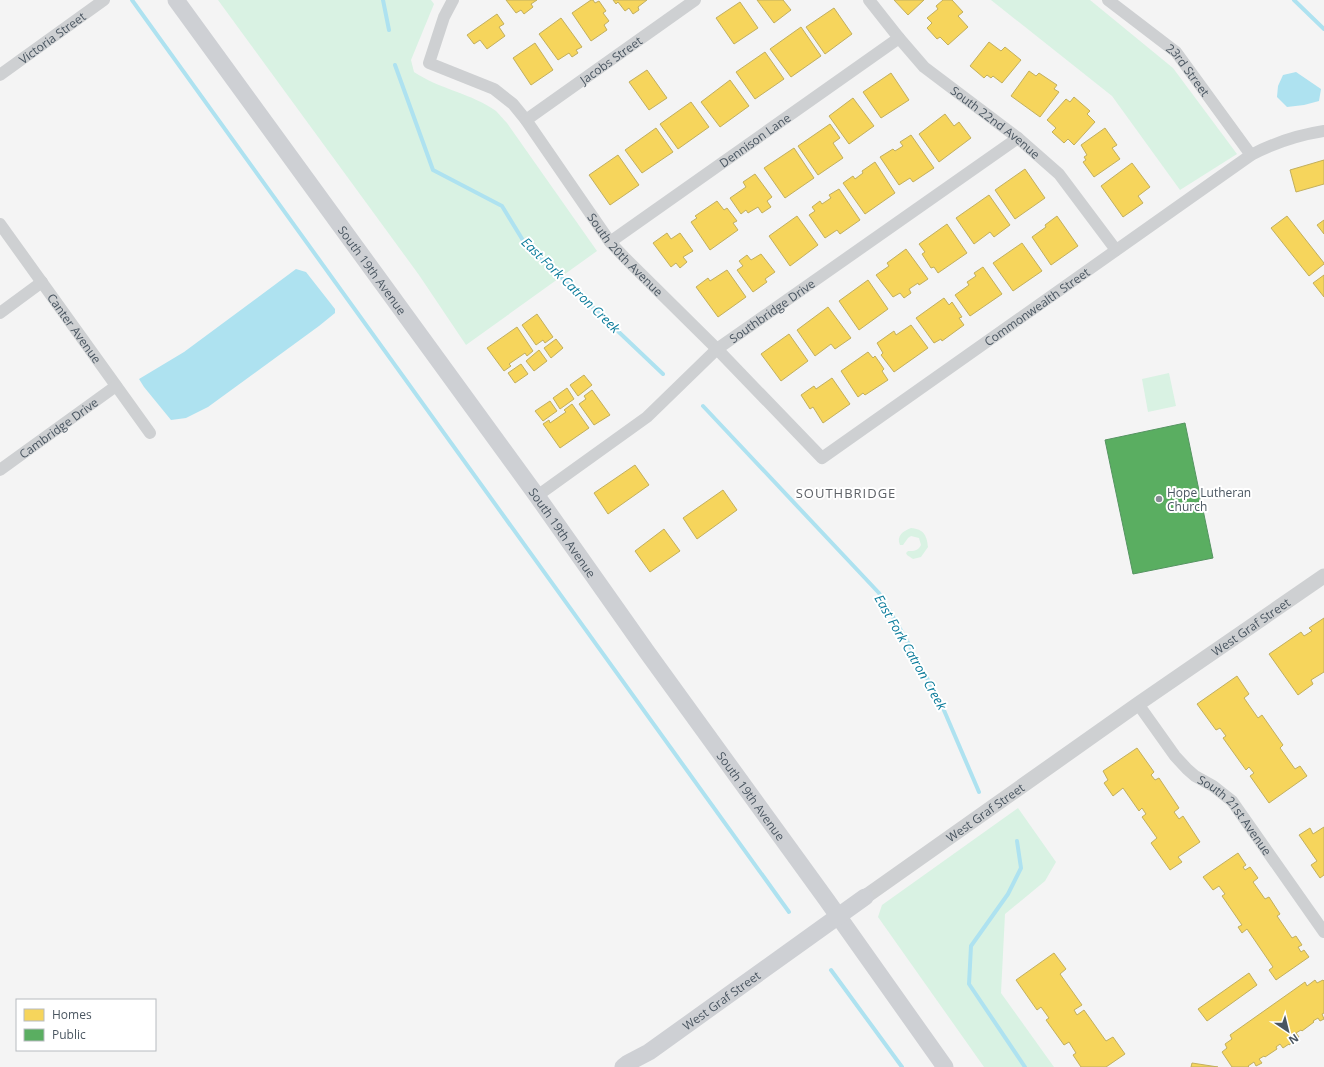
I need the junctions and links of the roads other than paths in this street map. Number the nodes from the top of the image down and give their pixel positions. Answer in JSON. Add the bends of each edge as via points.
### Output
{"nodes":[{"id":1,"x":104,"y":0,"type":"edge"},
{"id":2,"x":176,"y":0,"type":"edge"},
{"id":3,"x":453,"y":0,"type":"edge"},
{"id":4,"x":695,"y":0,"type":"edge"},
{"id":5,"x":869,"y":0,"type":"edge"},
{"id":6,"x":1108,"y":0,"type":"edge"},
{"id":7,"x":899,"y":38,"type":"junction"},
{"id":8,"x":0,"y":75,"type":"edge"},
{"id":9,"x":526,"y":120,"type":"junction"},
{"id":10,"x":1324,"y":131,"type":"edge"},
{"id":11,"x":1018,"y":138,"type":"junction"},
{"id":12,"x":1251,"y":155,"type":"junction"},
{"id":13,"x":0,"y":224,"type":"edge"},
{"id":14,"x":610,"y":242,"type":"junction"},
{"id":15,"x":1116,"y":250,"type":"junction"},
{"id":16,"x":42,"y":282,"type":"junction"},
{"id":17,"x":0,"y":313,"type":"edge"},
{"id":18,"x":717,"y":349,"type":"junction"},
{"id":19,"x":116,"y":386,"type":"junction"},
{"id":20,"x":150,"y":432,"type":"dead end"},
{"id":21,"x":822,"y":458,"type":"joint"},
{"id":22,"x":0,"y":470,"type":"edge"},
{"id":23,"x":537,"y":496,"type":"junction"},
{"id":24,"x":1324,"y":576,"type":"edge"},
{"id":25,"x":1138,"y":704,"type":"junction"},
{"id":26,"x":865,"y":897,"type":"joint"},
{"id":27,"x":838,"y":917,"type":"junction"},
{"id":28,"x":1324,"y":932,"type":"edge"},
{"id":29,"x":649,"y":1052,"type":"junction"},
{"id":30,"x":623,"y":1067,"type":"edge"},
{"id":31,"x":637,"y":1067,"type":"edge"},
{"id":32,"x":945,"y":1067,"type":"edge"}],
"edges":[{"from":1,"to":8,"type":"street","name":"Victoria Street"},
{"from":2,"to":23,"type":"main road","name":"South 19th Avenue"},
{"from":3,"to":9,"type":"street","name":"South 20th Avenue","via":[[444,16],[430,63],[494,89],[513,104]]},
{"from":4,"to":9,"type":"street","name":"Jacobs Street"},
{"from":5,"to":7,"type":"street","name":"South 22nd Avenue"},
{"from":6,"to":12,"type":"street","name":"23rd Street","via":[[1176,52]]},
{"from":7,"to":11,"type":"street","name":"South 22nd Avenue","via":[[924,66]]},
{"from":7,"to":14,"type":"street","name":"Dennison Lane"},
{"from":9,"to":14,"type":"street","name":"South 20th Avenue"},
{"from":10,"to":12,"type":"street","name":"Commonwealth Street","via":[[1287,139]]},
{"from":11,"to":15,"type":"street","name":"South 22nd Avenue","via":[[1059,174]]},
{"from":11,"to":18,"type":"street","name":"Southbridge Drive"},
{"from":12,"to":15,"type":"street","name":"Commonwealth Street"},
{"from":13,"to":16,"type":"street","name":"Canter Avenue"},
{"from":14,"to":18,"type":"street","name":"South 20th Avenue"},
{"from":15,"to":21,"type":"street","name":"Commonwealth Street"},
{"from":16,"to":17,"type":"street"},
{"from":16,"to":19,"type":"street","name":"Canter Avenue"},
{"from":18,"to":21,"type":"street","name":"South 20th Avenue"},
{"from":18,"to":23,"type":"street","name":"Southbridge Drive","via":[[646,417]]},
{"from":19,"to":20,"type":"street","name":"Canter Avenue"},
{"from":19,"to":22,"type":"street","name":"Cambridge Drive"},
{"from":23,"to":27,"type":"main road","name":"South 19th Avenue"},
{"from":24,"to":25,"type":"street","name":"West Graf Street"},
{"from":25,"to":26,"type":"street","name":"West Graf Street"},
{"from":25,"to":28,"type":"street","name":"South 21st Avenue","via":[[1186,769],[1232,801]]},
{"from":26,"to":27,"type":"main road","name":"West Graf Street"},
{"from":27,"to":29,"type":"main road","name":"West Graf Street"},
{"from":27,"to":32,"type":"main road","name":"South 19th Avenue"},
{"from":29,"to":30,"type":"main road","name":"West Graf Street"},
{"from":29,"to":31,"type":"main road","name":"West Graf Street"}]}
